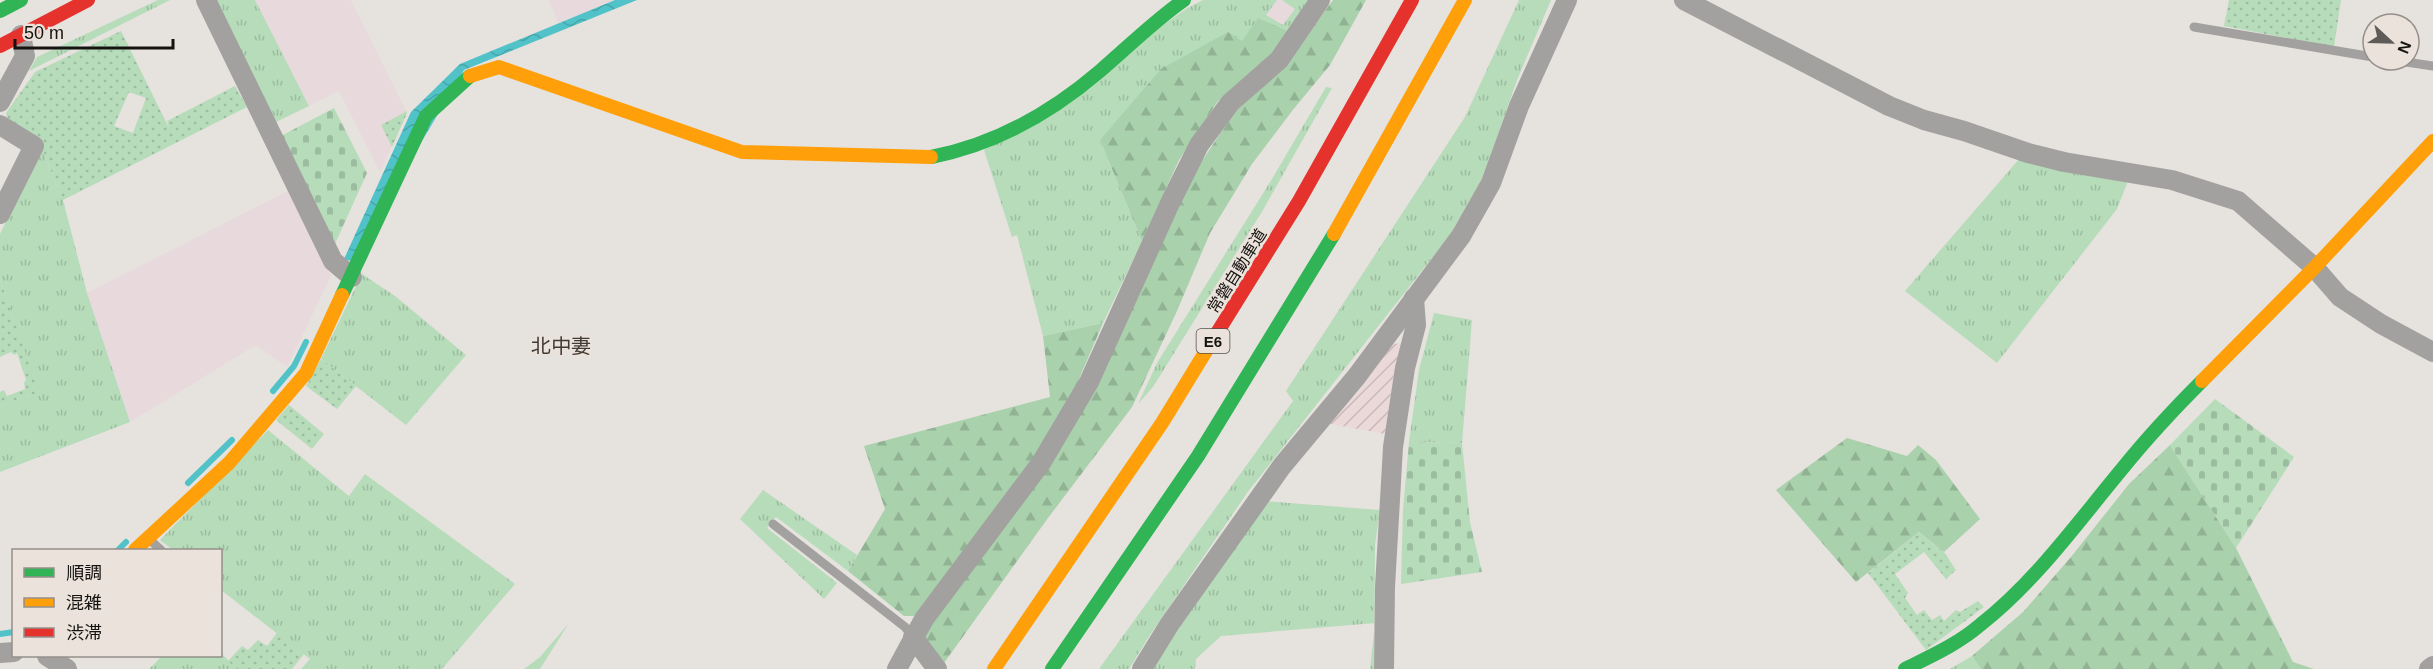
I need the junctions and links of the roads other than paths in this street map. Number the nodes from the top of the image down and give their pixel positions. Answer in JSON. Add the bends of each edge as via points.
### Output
{"nodes":[{"id":1,"x":21,"y":0,"type":"edge"},
{"id":2,"x":88,"y":0,"type":"edge"},
{"id":3,"x":206,"y":0,"type":"edge"},
{"id":4,"x":1184,"y":0,"type":"edge"},
{"id":5,"x":1320,"y":0,"type":"edge"},
{"id":6,"x":1412,"y":0,"type":"edge"},
{"id":7,"x":1465,"y":0,"type":"edge"},
{"id":8,"x":1567,"y":0,"type":"edge"},
{"id":9,"x":1684,"y":0,"type":"edge"},
{"id":10,"x":0,"y":11,"type":"edge"},
{"id":11,"x":2194,"y":27,"type":"dead end"},
{"id":12,"x":21,"y":35,"type":"junction"},
{"id":13,"x":0,"y":46,"type":"edge"},
{"id":14,"x":2361,"y":55,"type":"edge"},
{"id":15,"x":0,"y":102,"type":"edge"},
{"id":16,"x":0,"y":125,"type":"edge"},
{"id":17,"x":2433,"y":141,"type":"edge"},
{"id":18,"x":0,"y":214,"type":"edge"},
{"id":19,"x":2314,"y":267,"type":"junction"},
{"id":20,"x":352,"y":277,"type":"junction"},
{"id":21,"x":1414,"y":298,"type":"junction"},
{"id":22,"x":2433,"y":352,"type":"edge"},
{"id":23,"x":773,"y":524,"type":"dead end"},
{"id":24,"x":148,"y":538,"type":"junction"},
{"id":25,"x":136,"y":549,"type":"edge"},
{"id":26,"x":160,"y":549,"type":"edge"},
{"id":27,"x":913,"y":637,"type":"junction"},
{"id":28,"x":49,"y":657,"type":"edge"},
{"id":29,"x":2433,"y":666,"type":"edge"},
{"id":30,"x":935,"y":667,"type":"edge"},
{"id":31,"x":67,"y":669,"type":"edge"},
{"id":32,"x":897,"y":669,"type":"edge"},
{"id":33,"x":994,"y":669,"type":"edge"},
{"id":34,"x":1052,"y":669,"type":"edge"},
{"id":35,"x":1142,"y":669,"type":"edge"},
{"id":36,"x":1384,"y":669,"type":"edge"},
{"id":37,"x":1905,"y":669,"type":"edge"},
{"id":38,"x":2429,"y":669,"type":"edge"}],
"edges":[{"from":1,"to":10,"type":"main road"},
{"from":2,"to":12,"type":"main road"},
{"from":3,"to":20,"type":"street","via":[[333,261]]},
{"from":4,"to":20,"type":"main road","via":[[1072,94],[1004,132],[942,156],[742,152],[499,67],[468,77],[425,118]]},
{"from":5,"to":27,"type":"street","via":[[1279,60],[1230,103],[1199,145],[1089,382],[1041,463]]},
{"from":6,"to":33,"type":"main road","name":"常磐自動車道","number":"E6","via":[[1299,201],[1168,413]]},
{"from":7,"to":34,"type":"main road","via":[[1340,224],[1198,456]]},
{"from":8,"to":21,"type":"street","via":[[1519,106],[1491,183],[1461,236]]},
{"from":9,"to":19,"type":"street","via":[[1889,106],[1924,120],[2028,153],[2172,180],[2238,201]]},
{"from":11,"to":14,"type":"lane"},
{"from":12,"to":13,"type":"main road"},
{"from":12,"to":15,"type":"street","via":[[25,56]]},
{"from":16,"to":18,"type":"street","via":[[34,146]]},
{"from":17,"to":19,"type":"main road"},
{"from":19,"to":22,"type":"street","via":[[2340,297]]},
{"from":19,"to":37,"type":"main road","via":[[2150,436],[2045,563],[1996,614],[1962,640]]},
{"from":20,"to":24,"type":"main road","via":[[306,373],[229,463]]},
{"from":21,"to":35,"type":"street","via":[[1358,376],[1282,466],[1169,624]]},
{"from":21,"to":36,"type":"street","via":[[1416,325],[1393,447]]},
{"from":23,"to":27,"type":"lane"},
{"from":24,"to":25,"type":"main road"},
{"from":24,"to":26,"type":"lane"},
{"from":27,"to":30,"type":"street"},
{"from":27,"to":32,"type":"street"},
{"from":28,"to":31,"type":"street"},
{"from":29,"to":38,"type":"street"}]}
